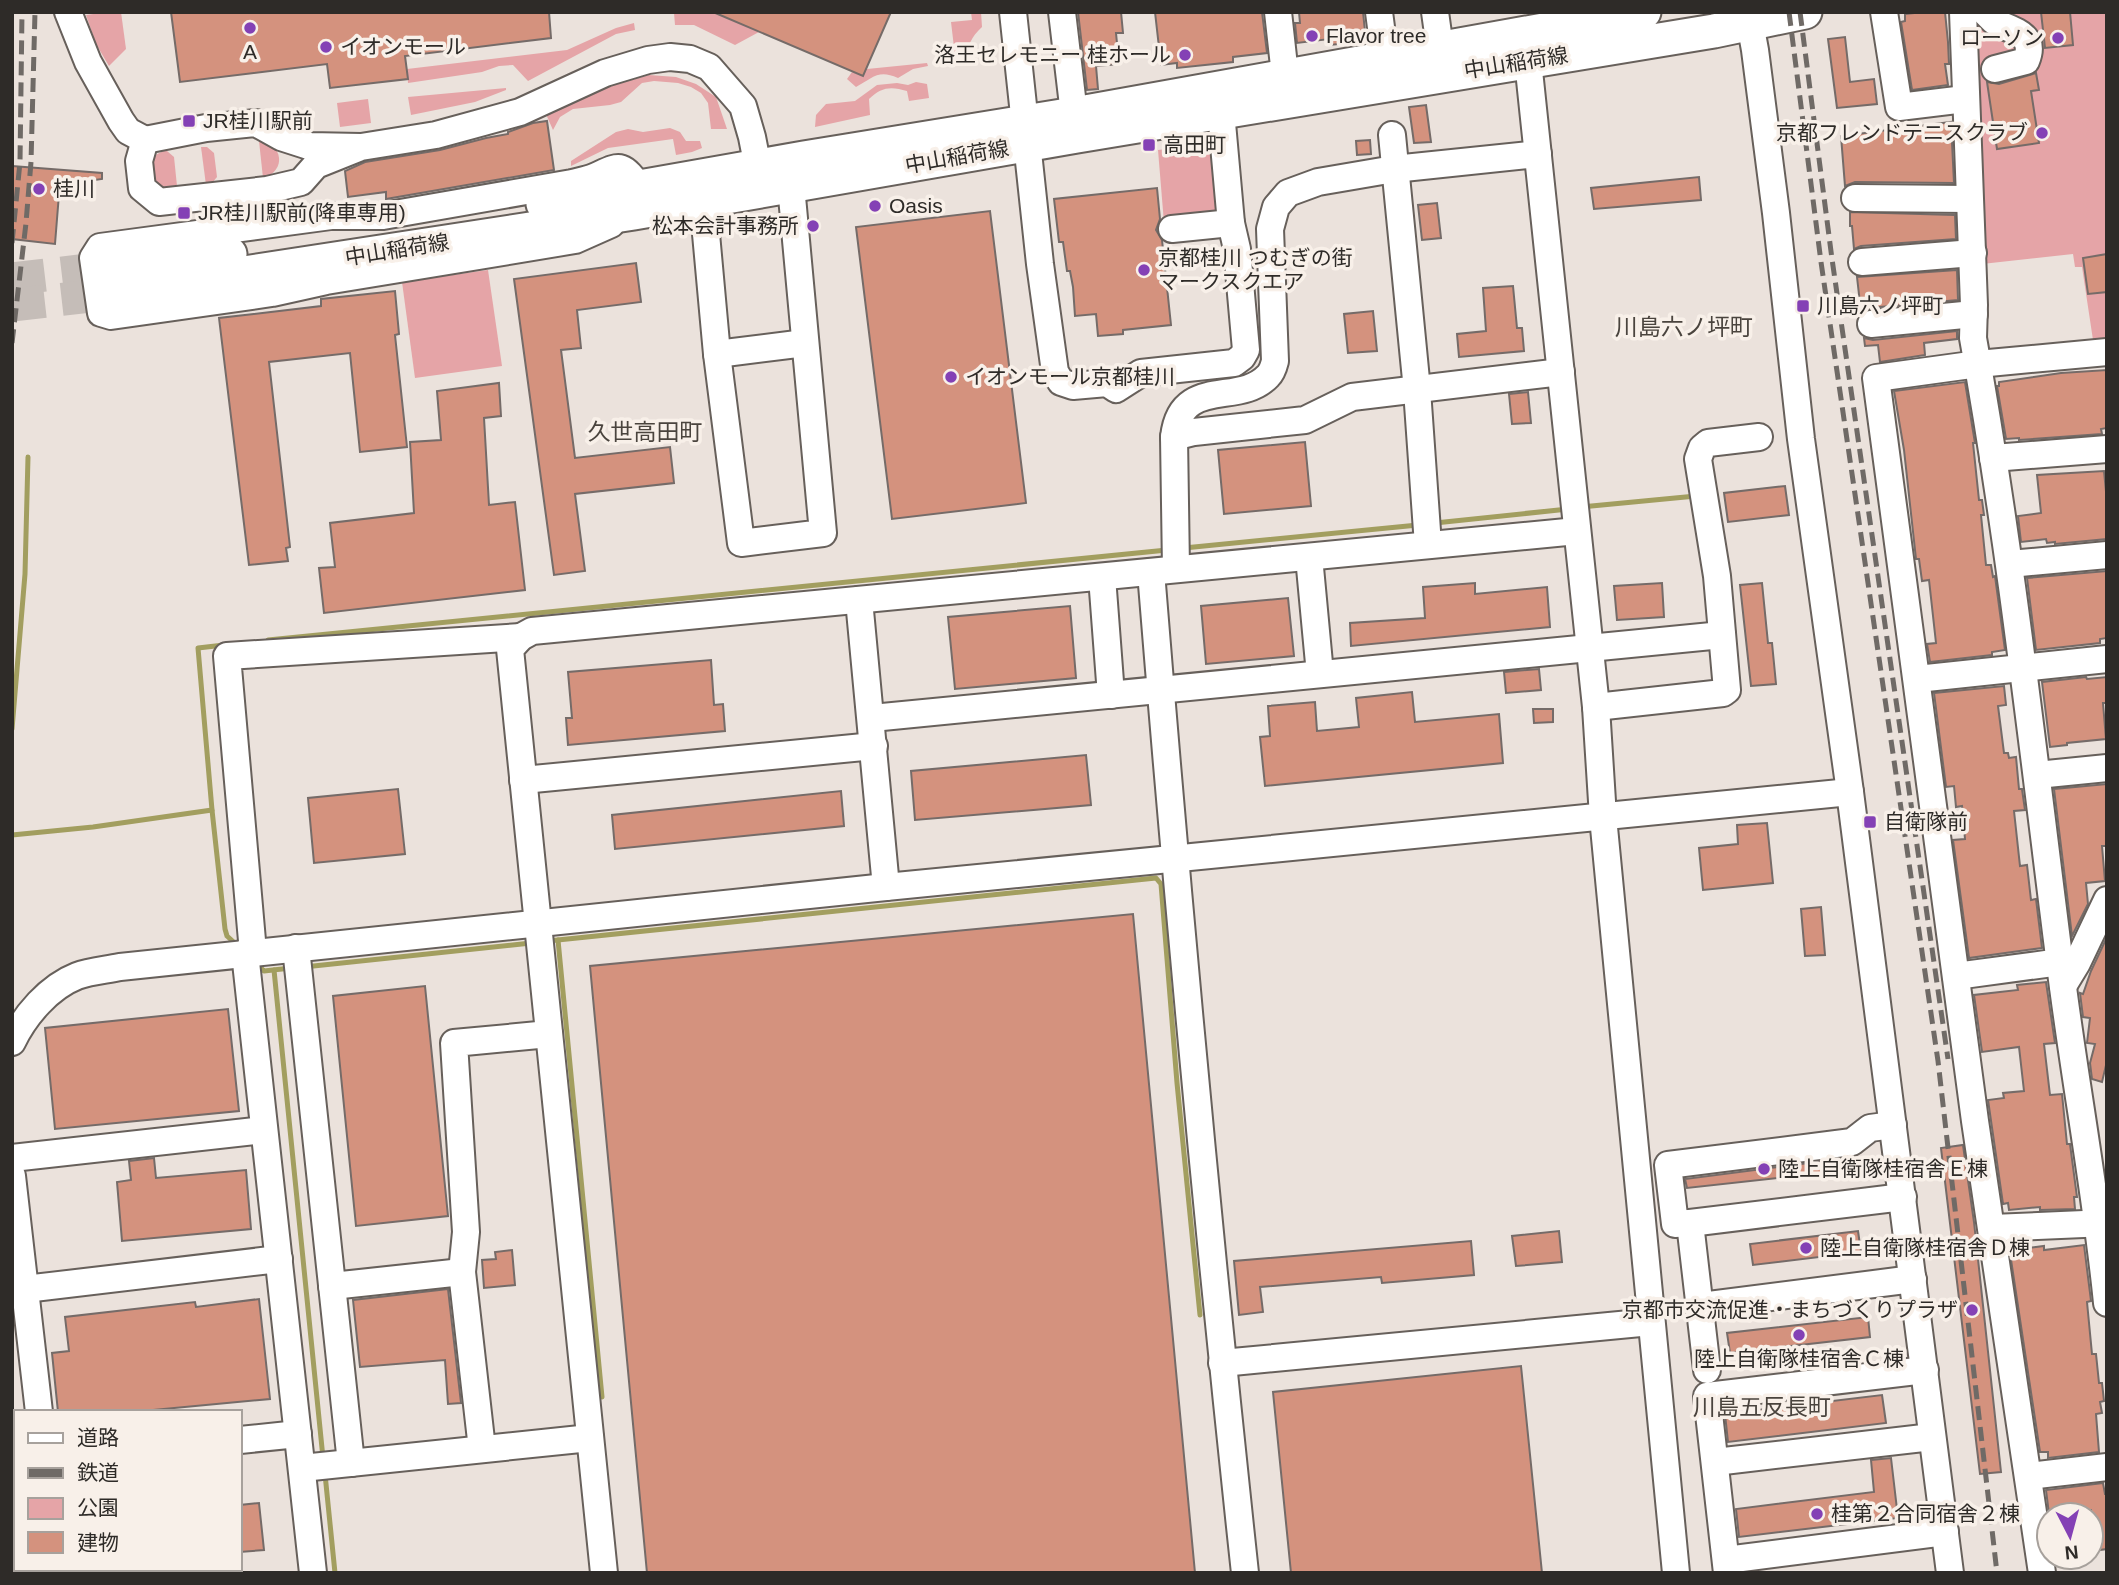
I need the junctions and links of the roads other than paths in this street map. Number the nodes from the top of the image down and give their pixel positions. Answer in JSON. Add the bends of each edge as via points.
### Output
{"nodes":[{"id":1,"x":68,"y":12,"type":"edge"},
{"id":2,"x":1013,"y":12,"type":"edge"},
{"id":3,"x":1062,"y":12,"type":"edge"},
{"id":4,"x":1278,"y":12,"type":"edge"},
{"id":5,"x":1379,"y":12,"type":"edge"},
{"id":6,"x":1435,"y":12,"type":"edge"},
{"id":7,"x":1644,"y":12,"type":"edge"},
{"id":8,"x":1805,"y":12,"type":"edge"},
{"id":9,"x":1884,"y":12,"type":"edge"},
{"id":10,"x":1962,"y":12,"type":"edge"},
{"id":11,"x":1985,"y":12,"type":"edge"},
{"id":12,"x":1749,"y":17,"type":"edge"},
{"id":13,"x":1440,"y":48,"type":"junction"},
{"id":14,"x":1385,"y":58,"type":"junction"},
{"id":15,"x":1528,"y":61,"type":"junction"},
{"id":16,"x":1995,"y":69,"type":"dead end"},
{"id":17,"x":1285,"y":75,"type":"junction"},
{"id":18,"x":1965,"y":99,"type":"junction"},
{"id":19,"x":1221,"y":112,"type":"junction"},
{"id":20,"x":1074,"y":114,"type":"junction"},
{"id":21,"x":1025,"y":133,"type":"junction"},
{"id":22,"x":1392,"y":135,"type":"dead end"},
{"id":23,"x":281,"y":137,"type":"junction"},
{"id":24,"x":145,"y":140,"type":"junction"},
{"id":25,"x":361,"y":147,"type":"junction"},
{"id":26,"x":1538,"y":154,"type":"junction"},
{"id":27,"x":1394,"y":169,"type":"junction"},
{"id":28,"x":770,"y":181,"type":"junction"},
{"id":29,"x":280,"y":186,"type":"junction"},
{"id":30,"x":1855,"y":198,"type":"dead end"},
{"id":31,"x":1969,"y":199,"type":"junction"},
{"id":32,"x":637,"y":200,"type":"junction"},
{"id":33,"x":703,"y":201,"type":"junction"},
{"id":34,"x":1231,"y":223,"type":"junction"},
{"id":35,"x":1172,"y":229,"type":"dead end"},
{"id":36,"x":1973,"y":253,"type":"junction"},
{"id":37,"x":1863,"y":262,"type":"dead end"},
{"id":38,"x":106,"y":281,"type":"tunnel mouth"},
{"id":39,"x":1974,"y":314,"type":"junction"},
{"id":40,"x":1871,"y":324,"type":"dead end"},
{"id":41,"x":805,"y":344,"type":"junction"},
{"id":42,"x":2107,"y":352,"type":"edge"},
{"id":43,"x":717,"y":354,"type":"junction"},
{"id":44,"x":1978,"y":364,"type":"junction"},
{"id":45,"x":1560,"y":372,"type":"junction"},
{"id":46,"x":1417,"y":390,"type":"junction"},
{"id":47,"x":1759,"y":437,"type":"dead end"},
{"id":48,"x":1174,"y":438,"type":"junction"},
{"id":49,"x":2107,"y":449,"type":"edge"},
{"id":50,"x":1993,"y":458,"type":"junction"},
{"id":51,"x":1577,"y":531,"type":"junction"},
{"id":52,"x":1428,"y":545,"type":"junction"},
{"id":53,"x":2107,"y":555,"type":"edge"},
{"id":54,"x":1309,"y":557,"type":"junction"},
{"id":55,"x":2010,"y":564,"type":"junction"},
{"id":56,"x":1163,"y":571,"type":"junction"},
{"id":57,"x":1102,"y":577,"type":"junction"},
{"id":58,"x":859,"y":600,"type":"junction"},
{"id":59,"x":1722,"y":635,"type":"junction"},
{"id":60,"x":522,"y":637,"type":"junction"},
{"id":61,"x":1590,"y":648,"type":"junction"},
{"id":62,"x":2107,"y":659,"type":"edge"},
{"id":63,"x":2022,"y":668,"type":"junction"},
{"id":64,"x":1320,"y":674,"type":"junction"},
{"id":65,"x":1917,"y":679,"type":"junction"},
{"id":66,"x":1161,"y":690,"type":"junction"},
{"id":67,"x":1111,"y":695,"type":"junction"},
{"id":68,"x":1596,"y":707,"type":"junction"},
{"id":69,"x":872,"y":718,"type":"junction"},
{"id":70,"x":874,"y":746,"type":"junction"},
{"id":71,"x":2107,"y":768,"type":"edge"},
{"id":72,"x":2037,"y":775,"type":"junction"},
{"id":73,"x":523,"y":780,"type":"junction"},
{"id":74,"x":1850,"y":792,"type":"junction"},
{"id":75,"x":1603,"y":817,"type":"junction"},
{"id":76,"x":1175,"y":859,"type":"junction"},
{"id":77,"x":886,"y":887,"type":"junction"},
{"id":78,"x":2107,"y":900,"type":"edge"},
{"id":79,"x":538,"y":923,"type":"junction"},
{"id":80,"x":296,"y":948,"type":"junction"},
{"id":81,"x":249,"y":953,"type":"junction"},
{"id":82,"x":2061,"y":974,"type":"junction"},
{"id":83,"x":1956,"y":976,"type":"junction"},
{"id":84,"x":549,"y":1034,"type":"junction"},
{"id":85,"x":12,"y":1042,"type":"edge"},
{"id":86,"x":1893,"y":1125,"type":"junction"},
{"id":87,"x":264,"y":1130,"type":"junction"},
{"id":88,"x":12,"y":1158,"type":"edge"},
{"id":89,"x":12,"y":1176,"type":"edge"},
{"id":90,"x":1903,"y":1197,"type":"junction"},
{"id":91,"x":1690,"y":1223,"type":"junction"},
{"id":92,"x":2102,"y":1223,"type":"edge"},
{"id":93,"x":1992,"y":1228,"type":"junction"},
{"id":94,"x":279,"y":1259,"type":"junction"},
{"id":95,"x":462,"y":1272,"type":"junction"},
{"id":96,"x":1913,"y":1279,"type":"junction"},
{"id":97,"x":332,"y":1286,"type":"junction"},
{"id":98,"x":25,"y":1289,"type":"junction"},
{"id":99,"x":2107,"y":1303,"type":"edge"},
{"id":100,"x":1701,"y":1306,"type":"junction"},
{"id":101,"x":1651,"y":1322,"type":"junction"},
{"id":102,"x":1222,"y":1363,"type":"junction"},
{"id":103,"x":1707,"y":1370,"type":"dead end"},
{"id":104,"x":1925,"y":1370,"type":"junction"},
{"id":105,"x":39,"y":1410,"type":"edge"},
{"id":106,"x":298,"y":1434,"type":"junction"},
{"id":107,"x":1932,"y":1437,"type":"junction"},
{"id":108,"x":590,"y":1438,"type":"junction"},
{"id":109,"x":242,"y":1440,"type":"edge"},
{"id":110,"x":482,"y":1449,"type":"junction"},
{"id":111,"x":1715,"y":1462,"type":"junction"},
{"id":112,"x":351,"y":1463,"type":"junction"},
{"id":113,"x":2107,"y":1466,"type":"edge"},
{"id":114,"x":302,"y":1468,"type":"junction"},
{"id":115,"x":2028,"y":1476,"type":"junction"},
{"id":116,"x":1945,"y":1532,"type":"junction"},
{"id":117,"x":1726,"y":1567,"type":"edge"},
{"id":118,"x":313,"y":1573,"type":"edge"},
{"id":119,"x":604,"y":1573,"type":"edge"},
{"id":120,"x":1245,"y":1573,"type":"edge"},
{"id":121,"x":1676,"y":1573,"type":"edge"},
{"id":122,"x":1950,"y":1573,"type":"edge"},
{"id":123,"x":2042,"y":1573,"type":"edge"}],
"edges":[{"from":1,"to":24,"type":"street","via":[[88,62],[121,121]]},
{"from":2,"to":21,"type":"street"},
{"from":3,"to":20,"type":"street"},
{"from":4,"to":17,"type":"street"},
{"from":5,"to":14,"type":"street"},
{"from":6,"to":13,"type":"street"},
{"from":7,"to":13,"type":"main road","name":"中山稲荷線"},
{"from":8,"to":12,"type":"main road","name":"中山稲荷線"},
{"from":9,"to":18,"type":"street","via":[[1899,107]]},
{"from":10,"to":18,"type":"street"},
{"from":11,"to":16,"type":"street","via":[[1995,22],[2020,32],[2029,54],[2026,61]]},
{"from":12,"to":15,"type":"main road","name":"中山稲荷線","via":[[1714,31]]},
{"from":12,"to":74,"type":"street"},
{"from":13,"to":14,"type":"main road","name":"中山稲荷線"},
{"from":14,"to":17,"type":"main road","name":"中山稲荷線"},
{"from":15,"to":19,"type":"main road","name":"中山稲荷線"},
{"from":15,"to":26,"type":"street"},
{"from":17,"to":20,"type":"main road","name":"中山稲荷線"},
{"from":18,"to":31,"type":"street"},
{"from":19,"to":21,"type":"main road","name":"中山稲荷線"},
{"from":19,"to":34,"type":"street"},
{"from":20,"to":21,"type":"main road","name":"中山稲荷線"},
{"from":21,"to":28,"type":"main road","name":"中山稲荷線"},
{"from":21,"to":34,"type":"street","via":[[1055,372],[1061,382],[1073,386],[1107,383],[1116,389],[1141,373],[1234,363],[1242,357],[1246,350]]},
{"from":22,"to":27,"type":"street"},
{"from":23,"to":24,"type":"street","via":[[256,123]]},
{"from":23,"to":25,"type":"street","via":[[309,146]]},
{"from":23,"to":29,"type":"street","via":[[287,162]]},
{"from":24,"to":29,"type":"street","via":[[139,161],[142,188],[159,202]]},
{"from":25,"to":28,"type":"street","via":[[497,119],[605,73],[670,57],[709,67],[721,79],[743,107]]},
{"from":25,"to":29,"type":"street","via":[[316,165],[300,182]]},
{"from":26,"to":27,"type":"street"},
{"from":26,"to":45,"type":"street"},
{"from":27,"to":46,"type":"street"},
{"from":27,"to":48,"type":"street","via":[[1318,183],[1288,193],[1276,207],[1270,229],[1275,360],[1269,375],[1251,386],[1198,398],[1176,422]]},
{"from":28,"to":32,"type":"main road","name":"中山稲荷線"},
{"from":28,"to":33,"type":"main road","name":"中山稲荷線"},
{"from":28,"to":41,"type":"street"},
{"from":30,"to":31,"type":"street"},
{"from":31,"to":36,"type":"street"},
{"from":32,"to":32,"type":"street","via":[[575,240],[272,293],[111,316],[101,313],[93,258],[100,247],[331,216],[383,216],[572,183],[614,167],[623,168]]},
{"from":32,"to":33,"type":"main road","name":"中山稲荷線"},
{"from":32,"to":38,"type":"main road","name":"中山稲荷線","via":[[273,249]]},
{"from":33,"to":43,"type":"street"},
{"from":34,"to":35,"type":"street"},
{"from":36,"to":37,"type":"street"},
{"from":36,"to":39,"type":"street"},
{"from":39,"to":40,"type":"street"},
{"from":39,"to":44,"type":"street"},
{"from":41,"to":43,"type":"street"},
{"from":41,"to":43,"type":"street","via":[[823,533],[768,540],[741,543]]},
{"from":42,"to":44,"type":"street"},
{"from":44,"to":50,"type":"street"},
{"from":44,"to":65,"type":"street","via":[[1876,378]]},
{"from":45,"to":46,"type":"street"},
{"from":45,"to":51,"type":"street"},
{"from":46,"to":48,"type":"street","via":[[1352,397],[1305,420]]},
{"from":46,"to":52,"type":"street"},
{"from":47,"to":59,"type":"street","via":[[1708,443],[1698,459]]},
{"from":48,"to":56,"type":"street"},
{"from":49,"to":50,"type":"street"},
{"from":50,"to":55,"type":"street"},
{"from":51,"to":52,"type":"street"},
{"from":51,"to":61,"type":"street"},
{"from":52,"to":54,"type":"street"},
{"from":53,"to":55,"type":"street"},
{"from":54,"to":56,"type":"street"},
{"from":54,"to":64,"type":"street"},
{"from":55,"to":63,"type":"street"},
{"from":56,"to":57,"type":"street"},
{"from":56,"to":66,"type":"street"},
{"from":57,"to":58,"type":"street"},
{"from":57,"to":67,"type":"street"},
{"from":58,"to":60,"type":"street","via":[[532,631]]},
{"from":58,"to":69,"type":"street"},
{"from":59,"to":61,"type":"street"},
{"from":59,"to":68,"type":"street","via":[[1727,690],[1723,693]]},
{"from":60,"to":73,"type":"street","via":[[510,649]]},
{"from":60,"to":81,"type":"street","via":[[227,656]]},
{"from":61,"to":64,"type":"street"},
{"from":61,"to":68,"type":"street"},
{"from":62,"to":63,"type":"street"},
{"from":63,"to":65,"type":"street"},
{"from":63,"to":72,"type":"street"},
{"from":64,"to":66,"type":"street"},
{"from":65,"to":83,"type":"street"},
{"from":66,"to":67,"type":"street"},
{"from":66,"to":76,"type":"street"},
{"from":67,"to":69,"type":"street"},
{"from":68,"to":75,"type":"street"},
{"from":69,"to":70,"type":"street"},
{"from":70,"to":73,"type":"street"},
{"from":70,"to":77,"type":"street"},
{"from":71,"to":72,"type":"street"},
{"from":72,"to":82,"type":"street"},
{"from":73,"to":79,"type":"street"},
{"from":74,"to":75,"type":"street"},
{"from":74,"to":86,"type":"street"},
{"from":75,"to":76,"type":"street"},
{"from":75,"to":101,"type":"street"},
{"from":76,"to":77,"type":"street"},
{"from":76,"to":102,"type":"street"},
{"from":77,"to":79,"type":"street"},
{"from":78,"to":82,"type":"street","via":[[2077,963]]},
{"from":79,"to":80,"type":"street"},
{"from":79,"to":84,"type":"street"},
{"from":80,"to":81,"type":"street"},
{"from":80,"to":97,"type":"street"},
{"from":81,"to":85,"type":"street","via":[[77,976],[53,989],[21,1024]]},
{"from":81,"to":87,"type":"street"},
{"from":82,"to":83,"type":"street"},
{"from":82,"to":92,"type":"street"},
{"from":83,"to":93,"type":"street"},
{"from":84,"to":95,"type":"street","via":[[454,1043],[466,1232]]},
{"from":84,"to":108,"type":"street"},
{"from":86,"to":90,"type":"street"},
{"from":86,"to":91,"type":"street","via":[[1870,1128],[1852,1142],[1668,1165],[1675,1224]]},
{"from":87,"to":88,"type":"street"},
{"from":87,"to":94,"type":"street"},
{"from":89,"to":98,"type":"street"},
{"from":90,"to":91,"type":"street"},
{"from":90,"to":96,"type":"street"},
{"from":91,"to":100,"type":"street"},
{"from":92,"to":93,"type":"street"},
{"from":92,"to":99,"type":"street"},
{"from":93,"to":115,"type":"street"},
{"from":94,"to":98,"type":"street"},
{"from":94,"to":106,"type":"street"},
{"from":95,"to":97,"type":"street"},
{"from":95,"to":110,"type":"street"},
{"from":96,"to":100,"type":"street"},
{"from":96,"to":104,"type":"street"},
{"from":97,"to":112,"type":"street"},
{"from":98,"to":105,"type":"street"},
{"from":100,"to":103,"type":"street"},
{"from":101,"to":102,"type":"street"},
{"from":101,"to":121,"type":"street"},
{"from":102,"to":120,"type":"street"},
{"from":104,"to":107,"type":"street"},
{"from":104,"to":111,"type":"street","via":[[1707,1396]]},
{"from":106,"to":109,"type":"street"},
{"from":106,"to":114,"type":"street"},
{"from":107,"to":111,"type":"street"},
{"from":107,"to":116,"type":"street"},
{"from":108,"to":110,"type":"street"},
{"from":108,"to":119,"type":"street"},
{"from":110,"to":112,"type":"street"},
{"from":111,"to":117,"type":"street"},
{"from":112,"to":114,"type":"street"},
{"from":113,"to":115,"type":"street"},
{"from":114,"to":118,"type":"street"},
{"from":115,"to":123,"type":"street"},
{"from":116,"to":117,"type":"street"},
{"from":116,"to":122,"type":"street"}]}
